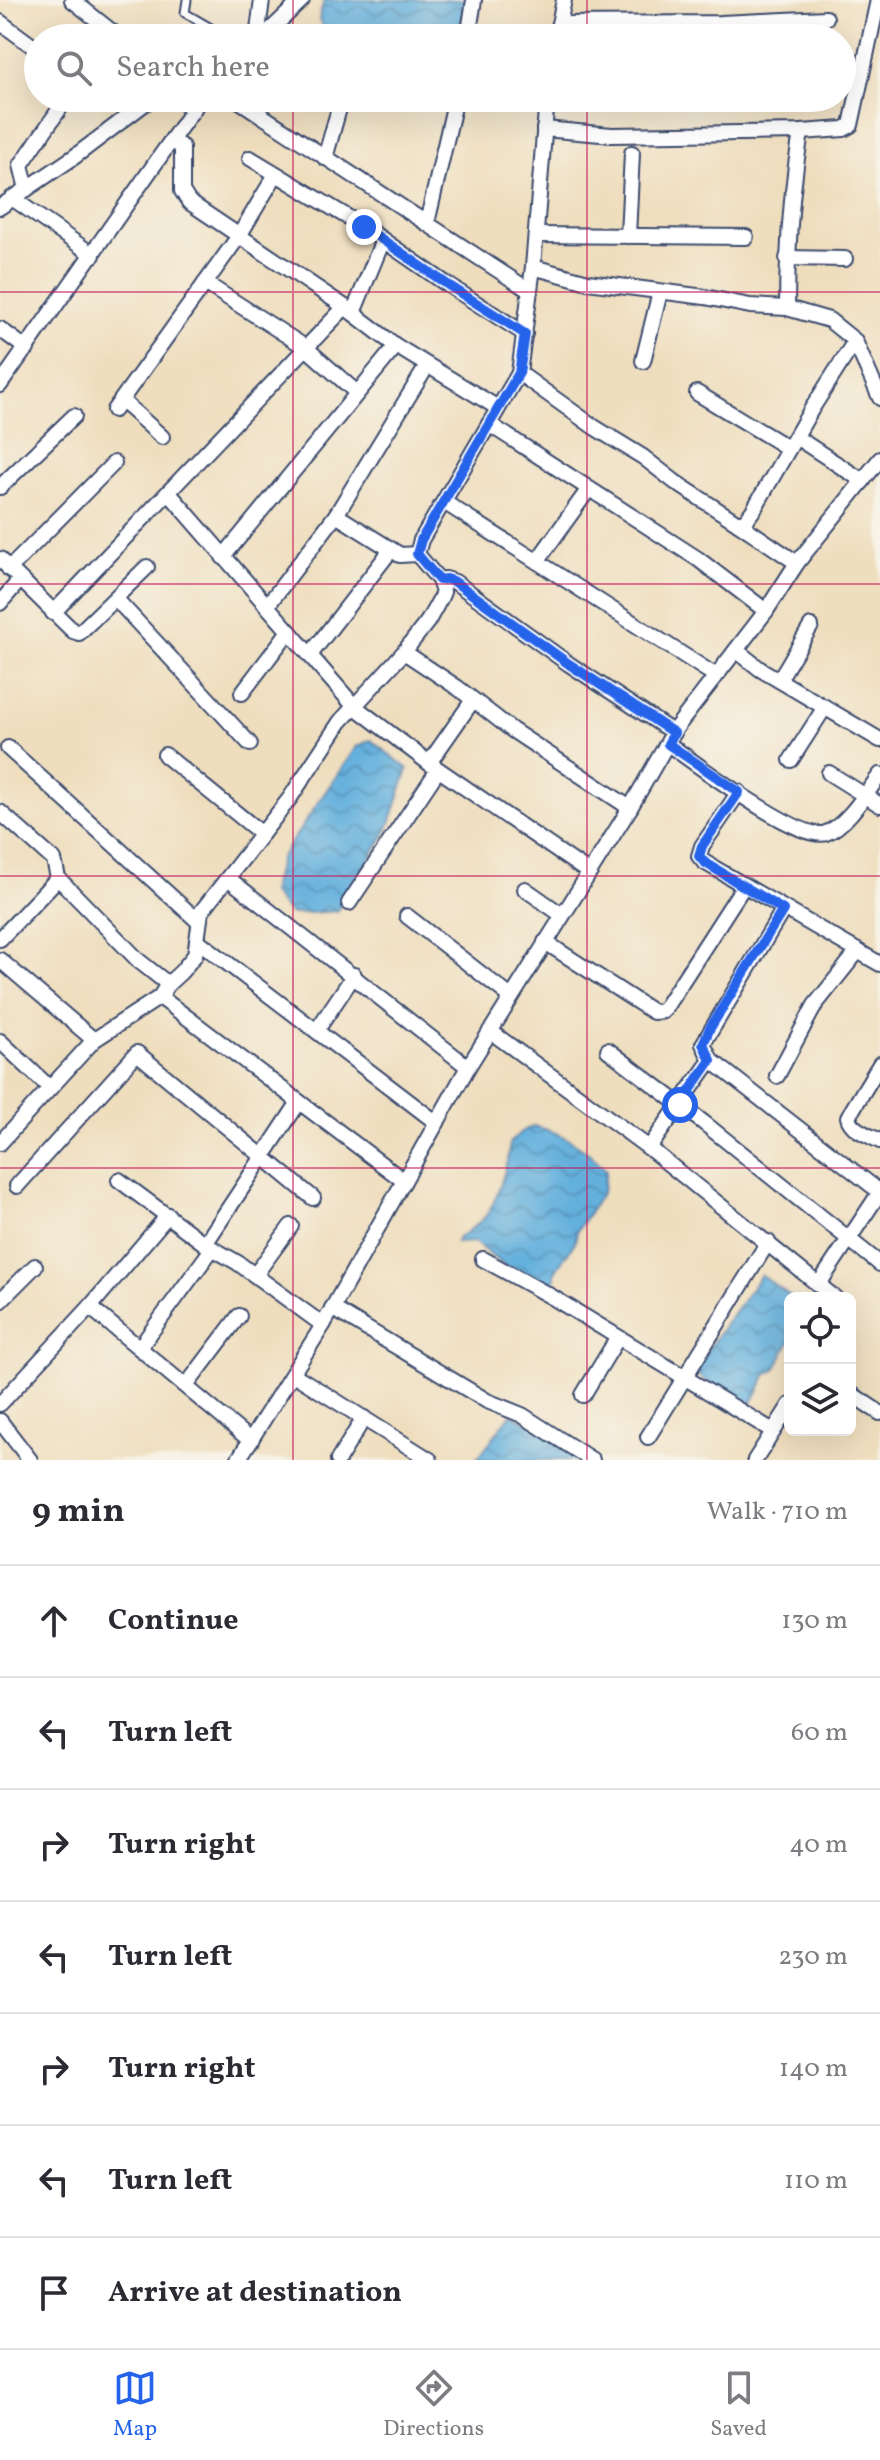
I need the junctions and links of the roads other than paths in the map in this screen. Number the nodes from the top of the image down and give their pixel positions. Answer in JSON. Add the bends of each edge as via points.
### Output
{"nodes":[{"id":1,"x":72,"y":0,"type":"edge"},
{"id":2,"x":187,"y":0,"type":"edge"},
{"id":3,"x":262,"y":0,"type":"edge"},
{"id":4,"x":302,"y":0,"type":"edge"},
{"id":5,"x":474,"y":0,"type":"edge"},
{"id":6,"x":564,"y":0,"type":"edge"},
{"id":7,"x":878,"y":0,"type":"edge"},
{"id":8,"x":826,"y":18,"type":"dead end"},
{"id":9,"x":0,"y":22,"type":"edge"},
{"id":10,"x":102,"y":24,"type":"edge"},
{"id":11,"x":204,"y":24,"type":"edge"},
{"id":12,"x":260,"y":24,"type":"edge"},
{"id":13,"x":275,"y":24,"type":"edge"},
{"id":14,"x":470,"y":24,"type":"edge"},
{"id":15,"x":559,"y":24,"type":"edge"},
{"id":16,"x":700,"y":24,"type":"edge"},
{"id":17,"x":24,"y":40,"type":"edge"},
{"id":18,"x":856,"y":102,"type":"edge"},
{"id":19,"x":57,"y":112,"type":"edge"},
{"id":20,"x":133,"y":112,"type":"edge"},
{"id":21,"x":192,"y":112,"type":"edge"},
{"id":22,"x":256,"y":112,"type":"edge"},
{"id":23,"x":338,"y":112,"type":"edge"},
{"id":24,"x":453,"y":112,"type":"edge"},
{"id":25,"x":546,"y":112,"type":"edge"},
{"id":26,"x":854,"y":112,"type":"edge"},
{"id":27,"x":544,"y":129,"type":"junction"},
{"id":28,"x":801,"y":132,"type":"junction"},
{"id":29,"x":172,"y":141,"type":"junction"},
{"id":30,"x":632,"y":153,"type":"dead end"},
{"id":31,"x":250,"y":158,"type":"dead end"},
{"id":32,"x":325,"y":158,"type":"junction"},
{"id":33,"x":276,"y":174,"type":"junction"},
{"id":34,"x":27,"y":189,"type":"junction"},
{"id":35,"x":6,"y":202,"type":"edge"},
{"id":36,"x":427,"y":223,"type":"junction"},
{"id":37,"x":536,"y":235,"type":"junction"},
{"id":38,"x":239,"y":236,"type":"junction"},
{"id":39,"x":628,"y":236,"type":"junction"},
{"id":40,"x":746,"y":237,"type":"dead end"},
{"id":41,"x":383,"y":240,"type":"junction"},
{"id":42,"x":93,"y":255,"type":"junction"},
{"id":43,"x":787,"y":258,"type":"junction"},
{"id":44,"x":845,"y":259,"type":"dead end"},
{"id":45,"x":533,"y":267,"type":"junction"},
{"id":46,"x":205,"y":283,"type":"junction"},
{"id":47,"x":530,"y":291,"type":"junction"},
{"id":48,"x":660,"y":292,"type":"junction"},
{"id":49,"x":787,"y":308,"type":"junction"},
{"id":50,"x":349,"y":310,"type":"junction"},
{"id":51,"x":0,"y":329,"type":"edge"},
{"id":52,"x":525,"y":334,"type":"junction"},
{"id":53,"x":855,"y":341,"type":"junction"},
{"id":54,"x":396,"y":346,"type":"junction"},
{"id":55,"x":305,"y":347,"type":"junction"},
{"id":56,"x":27,"y":349,"type":"junction"},
{"id":57,"x":643,"y":361,"type":"dead end"},
{"id":58,"x":427,"y":366,"type":"junction"},
{"id":59,"x":519,"y":373,"type":"junction"},
{"id":60,"x":0,"y":385,"type":"edge"},
{"id":61,"x":357,"y":393,"type":"junction"},
{"id":62,"x":697,"y":393,"type":"dead end"},
{"id":63,"x":880,"y":398,"type":"edge"},
{"id":64,"x":498,"y":408,"type":"junction"},
{"id":65,"x":74,"y":416,"type":"dead end"},
{"id":66,"x":489,"y":424,"type":"junction"},
{"id":67,"x":162,"y":437,"type":"dead end"},
{"id":68,"x":795,"y":445,"type":"junction"},
{"id":69,"x":880,"y":459,"type":"edge"},
{"id":70,"x":114,"y":463,"type":"dead end"},
{"id":71,"x":863,"y":481,"type":"junction"},
{"id":72,"x":0,"y":487,"type":"edge"},
{"id":73,"x":588,"y":490,"type":"junction"},
{"id":74,"x":169,"y":493,"type":"junction"},
{"id":75,"x":444,"y":502,"type":"junction"},
{"id":76,"x":336,"y":515,"type":"junction"},
{"id":77,"x":738,"y":523,"type":"junction"},
{"id":78,"x":391,"y":550,"type":"junction"},
{"id":79,"x":417,"y":554,"type":"junction"},
{"id":80,"x":223,"y":557,"type":"junction"},
{"id":81,"x":538,"y":560,"type":"junction"},
{"id":82,"x":797,"y":563,"type":"junction"},
{"id":83,"x":147,"y":567,"type":"dead end"},
{"id":84,"x":10,"y":569,"type":"edge"},
{"id":85,"x":439,"y":580,"type":"junction"},
{"id":86,"x":116,"y":599,"type":"junction"},
{"id":87,"x":0,"y":603,"type":"edge"},
{"id":88,"x":267,"y":606,"type":"junction"},
{"id":89,"x":766,"y":611,"type":"junction"},
{"id":90,"x":53,"y":613,"type":"junction"},
{"id":91,"x":811,"y":626,"type":"dead end"},
{"id":92,"x":289,"y":631,"type":"junction"},
{"id":93,"x":736,"y":650,"type":"junction"},
{"id":94,"x":404,"y":652,"type":"junction"},
{"id":95,"x":310,"y":655,"type":"junction"},
{"id":96,"x":716,"y":676,"type":"junction"},
{"id":97,"x":779,"y":680,"type":"junction"},
{"id":98,"x":242,"y":693,"type":"dead end"},
{"id":99,"x":473,"y":700,"type":"junction"},
{"id":100,"x":354,"y":706,"type":"junction"},
{"id":101,"x":825,"y":707,"type":"junction"},
{"id":102,"x":671,"y":738,"type":"junction"},
{"id":103,"x":880,"y":740,"type":"edge"},
{"id":104,"x":250,"y":744,"type":"dead end"},
{"id":105,"x":8,"y":748,"type":"dead end"},
{"id":106,"x":165,"y":755,"type":"dead end"},
{"id":107,"x":791,"y":760,"type":"dead end"},
{"id":108,"x":433,"y":766,"type":"junction"},
{"id":109,"x":829,"y":773,"type":"dead end"},
{"id":110,"x":880,"y":775,"type":"edge"},
{"id":111,"x":739,"y":792,"type":"junction"},
{"id":112,"x":865,"y":795,"type":"junction"},
{"id":113,"x":880,"y":805,"type":"edge"},
{"id":114,"x":630,"y":808,"type":"junction"},
{"id":115,"x":0,"y":812,"type":"edge"},
{"id":116,"x":262,"y":834,"type":"junction"},
{"id":117,"x":588,"y":872,"type":"junction"},
{"id":118,"x":58,"y":878,"type":"junction"},
{"id":119,"x":229,"y":879,"type":"junction"},
{"id":120,"x":743,"y":887,"type":"junction"},
{"id":121,"x":525,"y":889,"type":"dead end"},
{"id":122,"x":349,"y":903,"type":"dead end"},
{"id":123,"x":783,"y":910,"type":"junction"},
{"id":124,"x":562,"y":915,"type":"junction"},
{"id":125,"x":407,"y":916,"type":"dead end"},
{"id":126,"x":199,"y":922,"type":"junction"},
{"id":127,"x":0,"y":939,"type":"edge"},
{"id":128,"x":197,"y":940,"type":"junction"},
{"id":129,"x":545,"y":942,"type":"junction"},
{"id":130,"x":858,"y":951,"type":"junction"},
{"id":131,"x":0,"y":960,"type":"edge"},
{"id":132,"x":880,"y":964,"type":"edge"},
{"id":133,"x":354,"y":975,"type":"junction"},
{"id":134,"x":168,"y":984,"type":"junction"},
{"id":135,"x":160,"y":997,"type":"junction"},
{"id":136,"x":511,"y":997,"type":"junction"},
{"id":137,"x":317,"y":1030,"type":"junction"},
{"id":138,"x":490,"y":1031,"type":"junction"},
{"id":139,"x":94,"y":1040,"type":"junction"},
{"id":140,"x":0,"y":1041,"type":"edge"},
{"id":141,"x":608,"y":1050,"type":"dead end"},
{"id":142,"x":711,"y":1060,"type":"junction"},
{"id":143,"x":880,"y":1064,"type":"edge"},
{"id":144,"x":468,"y":1067,"type":"junction"},
{"id":145,"x":777,"y":1076,"type":"dead end"},
{"id":146,"x":50,"y":1088,"type":"junction"},
{"id":147,"x":299,"y":1102,"type":"junction"},
{"id":148,"x":680,"y":1105,"type":"junction"},
{"id":149,"x":437,"y":1123,"type":"junction"},
{"id":150,"x":880,"y":1141,"type":"edge"},
{"id":151,"x":0,"y":1143,"type":"edge"},
{"id":152,"x":649,"y":1148,"type":"junction"},
{"id":153,"x":260,"y":1157,"type":"junction"},
{"id":154,"x":119,"y":1180,"type":"dead end"},
{"id":155,"x":404,"y":1181,"type":"junction"},
{"id":156,"x":17,"y":1186,"type":"dead end"},
{"id":157,"x":880,"y":1192,"type":"edge"},
{"id":158,"x":313,"y":1198,"type":"dead end"},
{"id":159,"x":168,"y":1215,"type":"junction"},
{"id":160,"x":291,"y":1226,"type":"dead end"},
{"id":161,"x":848,"y":1241,"type":"junction"},
{"id":162,"x":768,"y":1242,"type":"junction"},
{"id":163,"x":209,"y":1246,"type":"junction"},
{"id":164,"x":483,"y":1259,"type":"dead end"},
{"id":165,"x":880,"y":1264,"type":"edge"},
{"id":166,"x":35,"y":1266,"type":"dead end"},
{"id":167,"x":255,"y":1275,"type":"junction"},
{"id":168,"x":819,"y":1284,"type":"junction"},
{"id":169,"x":828,"y":1292,"type":"edge"},
{"id":170,"x":0,"y":1301,"type":"edge"},
{"id":171,"x":90,"y":1307,"type":"junction"},
{"id":172,"x":332,"y":1308,"type":"junction"},
{"id":173,"x":239,"y":1316,"type":"dead end"},
{"id":174,"x":323,"y":1325,"type":"junction"},
{"id":175,"x":617,"y":1339,"type":"junction"},
{"id":176,"x":140,"y":1347,"type":"junction"},
{"id":177,"x":293,"y":1374,"type":"junction"},
{"id":178,"x":683,"y":1379,"type":"junction"},
{"id":179,"x":186,"y":1386,"type":"junction"},
{"id":180,"x":583,"y":1395,"type":"dead end"},
{"id":181,"x":856,"y":1397,"type":"edge"},
{"id":182,"x":0,"y":1404,"type":"edge"},
{"id":183,"x":880,"y":1413,"type":"edge"},
{"id":184,"x":784,"y":1414,"type":"edge"},
{"id":185,"x":364,"y":1418,"type":"junction"},
{"id":186,"x":0,"y":1421,"type":"edge"},
{"id":187,"x":773,"y":1431,"type":"junction"},
{"id":188,"x":648,"y":1437,"type":"dead end"},
{"id":189,"x":251,"y":1441,"type":"junction"},
{"id":190,"x":30,"y":1460,"type":"edge"},
{"id":191,"x":238,"y":1460,"type":"edge"},
{"id":192,"x":338,"y":1460,"type":"edge"},
{"id":193,"x":430,"y":1460,"type":"edge"},
{"id":194,"x":592,"y":1460,"type":"edge"},
{"id":195,"x":755,"y":1460,"type":"edge"}],
"edges":[{"from":1,"to":10,"type":"street"},
{"from":2,"to":11,"type":"lane","via":[[185,13]]},
{"from":3,"to":12,"type":"street"},
{"from":4,"to":13,"type":"street"},
{"from":5,"to":14,"type":"street"},
{"from":6,"to":15,"type":"street"},
{"from":7,"to":18,"type":"street"},
{"from":8,"to":16,"type":"street"},
{"from":9,"to":17,"type":"street"},
{"from":19,"to":34,"type":"street","via":[[21,165]]},
{"from":20,"to":34,"type":"street"},
{"from":21,"to":29,"type":"street"},
{"from":22,"to":32,"type":"street"},
{"from":23,"to":32,"type":"street"},
{"from":24,"to":36,"type":"street"},
{"from":25,"to":27,"type":"street"},
{"from":26,"to":28,"type":"street","via":[[851,125],[844,129]]},
{"from":27,"to":28,"type":"street","via":[[612,135]]},
{"from":27,"to":37,"type":"street"},
{"from":28,"to":43,"type":"street"},
{"from":29,"to":38,"type":"street","via":[[182,147],[182,191],[189,202]]},
{"from":29,"to":42,"type":"street"},
{"from":30,"to":39,"type":"street"},
{"from":31,"to":33,"type":"street"},
{"from":32,"to":36,"type":"street"},
{"from":33,"to":38,"type":"street"},
{"from":33,"to":41,"type":"street"},
{"from":34,"to":35,"type":"street"},
{"from":35,"to":42,"type":"street"},
{"from":36,"to":47,"type":"street"},
{"from":37,"to":39,"type":"street"},
{"from":37,"to":45,"type":"street"},
{"from":38,"to":46,"type":"street"},
{"from":38,"to":50,"type":"street"},
{"from":39,"to":40,"type":"street"},
{"from":41,"to":50,"type":"street"},
{"from":41,"to":52,"type":"street"},
{"from":42,"to":56,"type":"street"},
{"from":43,"to":44,"type":"street"},
{"from":43,"to":49,"type":"street"},
{"from":45,"to":47,"type":"street"},
{"from":45,"to":48,"type":"street","via":[[588,282]]},
{"from":46,"to":55,"type":"street"},
{"from":46,"to":67,"type":"street","via":[[119,406]]},
{"from":47,"to":52,"type":"street"},
{"from":48,"to":49,"type":"street"},
{"from":48,"to":57,"type":"street"},
{"from":49,"to":53,"type":"street","via":[[829,320]]},
{"from":50,"to":54,"type":"street"},
{"from":50,"to":55,"type":"street"},
{"from":51,"to":56,"type":"street"},
{"from":52,"to":59,"type":"street"},
{"from":53,"to":63,"type":"street"},
{"from":53,"to":68,"type":"street"},
{"from":54,"to":58,"type":"street"},
{"from":54,"to":61,"type":"street"},
{"from":55,"to":61,"type":"street"},
{"from":55,"to":74,"type":"street"},
{"from":56,"to":60,"type":"street"},
{"from":58,"to":64,"type":"street"},
{"from":58,"to":76,"type":"street"},
{"from":59,"to":64,"type":"street"},
{"from":59,"to":77,"type":"street"},
{"from":61,"to":80,"type":"street"},
{"from":62,"to":68,"type":"street"},
{"from":64,"to":66,"type":"street"},
{"from":65,"to":72,"type":"street"},
{"from":66,"to":73,"type":"street"},
{"from":66,"to":75,"type":"street"},
{"from":68,"to":71,"type":"street"},
{"from":68,"to":77,"type":"street","via":[[749,516]]},
{"from":69,"to":71,"type":"street"},
{"from":70,"to":84,"type":"street"},
{"from":71,"to":82,"type":"street"},
{"from":73,"to":81,"type":"street"},
{"from":73,"to":89,"type":"street","via":[[698,559]]},
{"from":74,"to":80,"type":"street"},
{"from":74,"to":90,"type":"street"},
{"from":75,"to":79,"type":"street"},
{"from":75,"to":81,"type":"street"},
{"from":76,"to":78,"type":"street"},
{"from":76,"to":88,"type":"street"},
{"from":77,"to":82,"type":"street"},
{"from":78,"to":79,"type":"street","via":[[406,557]]},
{"from":78,"to":95,"type":"street"},
{"from":79,"to":85,"type":"street"},
{"from":80,"to":88,"type":"street"},
{"from":81,"to":96,"type":"street"},
{"from":82,"to":89,"type":"street"},
{"from":83,"to":86,"type":"street"},
{"from":84,"to":87,"type":"street"},
{"from":84,"to":90,"type":"street"},
{"from":85,"to":94,"type":"street","via":[[440,599]]},
{"from":85,"to":102,"type":"street","via":[[455,582]]},
{"from":86,"to":90,"type":"street","via":[[79,633]]},
{"from":86,"to":104,"type":"street"},
{"from":88,"to":92,"type":"street"},
{"from":89,"to":93,"type":"street"},
{"from":91,"to":97,"type":"street"},
{"from":92,"to":95,"type":"street"},
{"from":92,"to":98,"type":"street"},
{"from":93,"to":96,"type":"street"},
{"from":93,"to":97,"type":"street"},
{"from":94,"to":99,"type":"street"},
{"from":94,"to":100,"type":"street"},
{"from":95,"to":100,"type":"street"},
{"from":96,"to":102,"type":"street"},
{"from":97,"to":101,"type":"street"},
{"from":99,"to":108,"type":"street"},
{"from":99,"to":114,"type":"street"},
{"from":100,"to":108,"type":"street"},
{"from":100,"to":116,"type":"street"},
{"from":101,"to":103,"type":"street"},
{"from":101,"to":107,"type":"street"},
{"from":102,"to":111,"type":"street"},
{"from":102,"to":114,"type":"street"},
{"from":105,"to":126,"type":"street"},
{"from":106,"to":116,"type":"street"},
{"from":108,"to":117,"type":"street"},
{"from":108,"to":122,"type":"street"},
{"from":109,"to":112,"type":"street"},
{"from":110,"to":112,"type":"street"},
{"from":111,"to":112,"type":"street","via":[[779,820],[816,836],[829,833]]},
{"from":111,"to":120,"type":"street","via":[[699,856]]},
{"from":112,"to":113,"type":"street"},
{"from":114,"to":117,"type":"street"},
{"from":115,"to":118,"type":"street","via":[[54,860]]},
{"from":116,"to":119,"type":"street"},
{"from":117,"to":124,"type":"street"},
{"from":118,"to":127,"type":"street"},
{"from":118,"to":134,"type":"street"},
{"from":119,"to":126,"type":"street","via":[[201,912]]},
{"from":119,"to":133,"type":"street"},
{"from":120,"to":123,"type":"street"},
{"from":120,"to":129,"type":"street","via":[[663,1011],[653,1012]]},
{"from":121,"to":124,"type":"street"},
{"from":123,"to":130,"type":"street"},
{"from":123,"to":142,"type":"street","via":[[710,1028],[703,1044]]},
{"from":124,"to":129,"type":"street"},
{"from":125,"to":136,"type":"street"},
{"from":126,"to":128,"type":"street"},
{"from":128,"to":134,"type":"street","via":[[195,955]]},
{"from":128,"to":137,"type":"street"},
{"from":129,"to":136,"type":"street"},
{"from":130,"to":132,"type":"street"},
{"from":130,"to":145,"type":"street","via":[[815,1005]]},
{"from":131,"to":139,"type":"street"},
{"from":133,"to":137,"type":"street"},
{"from":133,"to":144,"type":"street"},
{"from":134,"to":135,"type":"street"},
{"from":135,"to":139,"type":"street"},
{"from":135,"to":147,"type":"street"},
{"from":136,"to":138,"type":"street"},
{"from":137,"to":149,"type":"street"},
{"from":138,"to":144,"type":"street"},
{"from":138,"to":152,"type":"street"},
{"from":139,"to":146,"type":"street"},
{"from":140,"to":146,"type":"street"},
{"from":141,"to":148,"type":"street"},
{"from":142,"to":148,"type":"street"},
{"from":142,"to":157,"type":"street"},
{"from":143,"to":150,"type":"street","via":[[848,1117],[855,1128]]},
{"from":144,"to":149,"type":"street"},
{"from":146,"to":151,"type":"street"},
{"from":147,"to":153,"type":"street"},
{"from":147,"to":155,"type":"street"},
{"from":148,"to":152,"type":"street"},
{"from":148,"to":161,"type":"street"},
{"from":149,"to":155,"type":"street"},
{"from":152,"to":162,"type":"street"},
{"from":153,"to":156,"type":"street","via":[[137,1053]]},
{"from":153,"to":158,"type":"street"},
{"from":153,"to":163,"type":"street"},
{"from":154,"to":159,"type":"street"},
{"from":155,"to":172,"type":"street"},
{"from":157,"to":161,"type":"street"},
{"from":159,"to":163,"type":"street"},
{"from":159,"to":171,"type":"street"},
{"from":160,"to":167,"type":"street"},
{"from":161,"to":165,"type":"street"},
{"from":161,"to":168,"type":"street"},
{"from":162,"to":168,"type":"street"},
{"from":162,"to":178,"type":"street"},
{"from":163,"to":167,"type":"street"},
{"from":163,"to":176,"type":"street"},
{"from":164,"to":175,"type":"street"},
{"from":166,"to":170,"type":"street"},
{"from":167,"to":174,"type":"street"},
{"from":168,"to":169,"type":"street"},
{"from":171,"to":176,"type":"street"},
{"from":171,"to":182,"type":"street"},
{"from":172,"to":174,"type":"street"},
{"from":172,"to":194,"type":"street"},
{"from":173,"to":179,"type":"street"},
{"from":174,"to":177,"type":"street"},
{"from":175,"to":178,"type":"street"},
{"from":175,"to":180,"type":"street"},
{"from":176,"to":179,"type":"street"},
{"from":177,"to":185,"type":"street"},
{"from":177,"to":189,"type":"street"},
{"from":178,"to":187,"type":"street"},
{"from":178,"to":188,"type":"street"},
{"from":179,"to":189,"type":"street"},
{"from":181,"to":183,"type":"street"},
{"from":184,"to":187,"type":"street"},
{"from":185,"to":192,"type":"street"},
{"from":185,"to":193,"type":"street"},
{"from":186,"to":190,"type":"street"},
{"from":187,"to":195,"type":"street"},
{"from":189,"to":191,"type":"street"}]}
